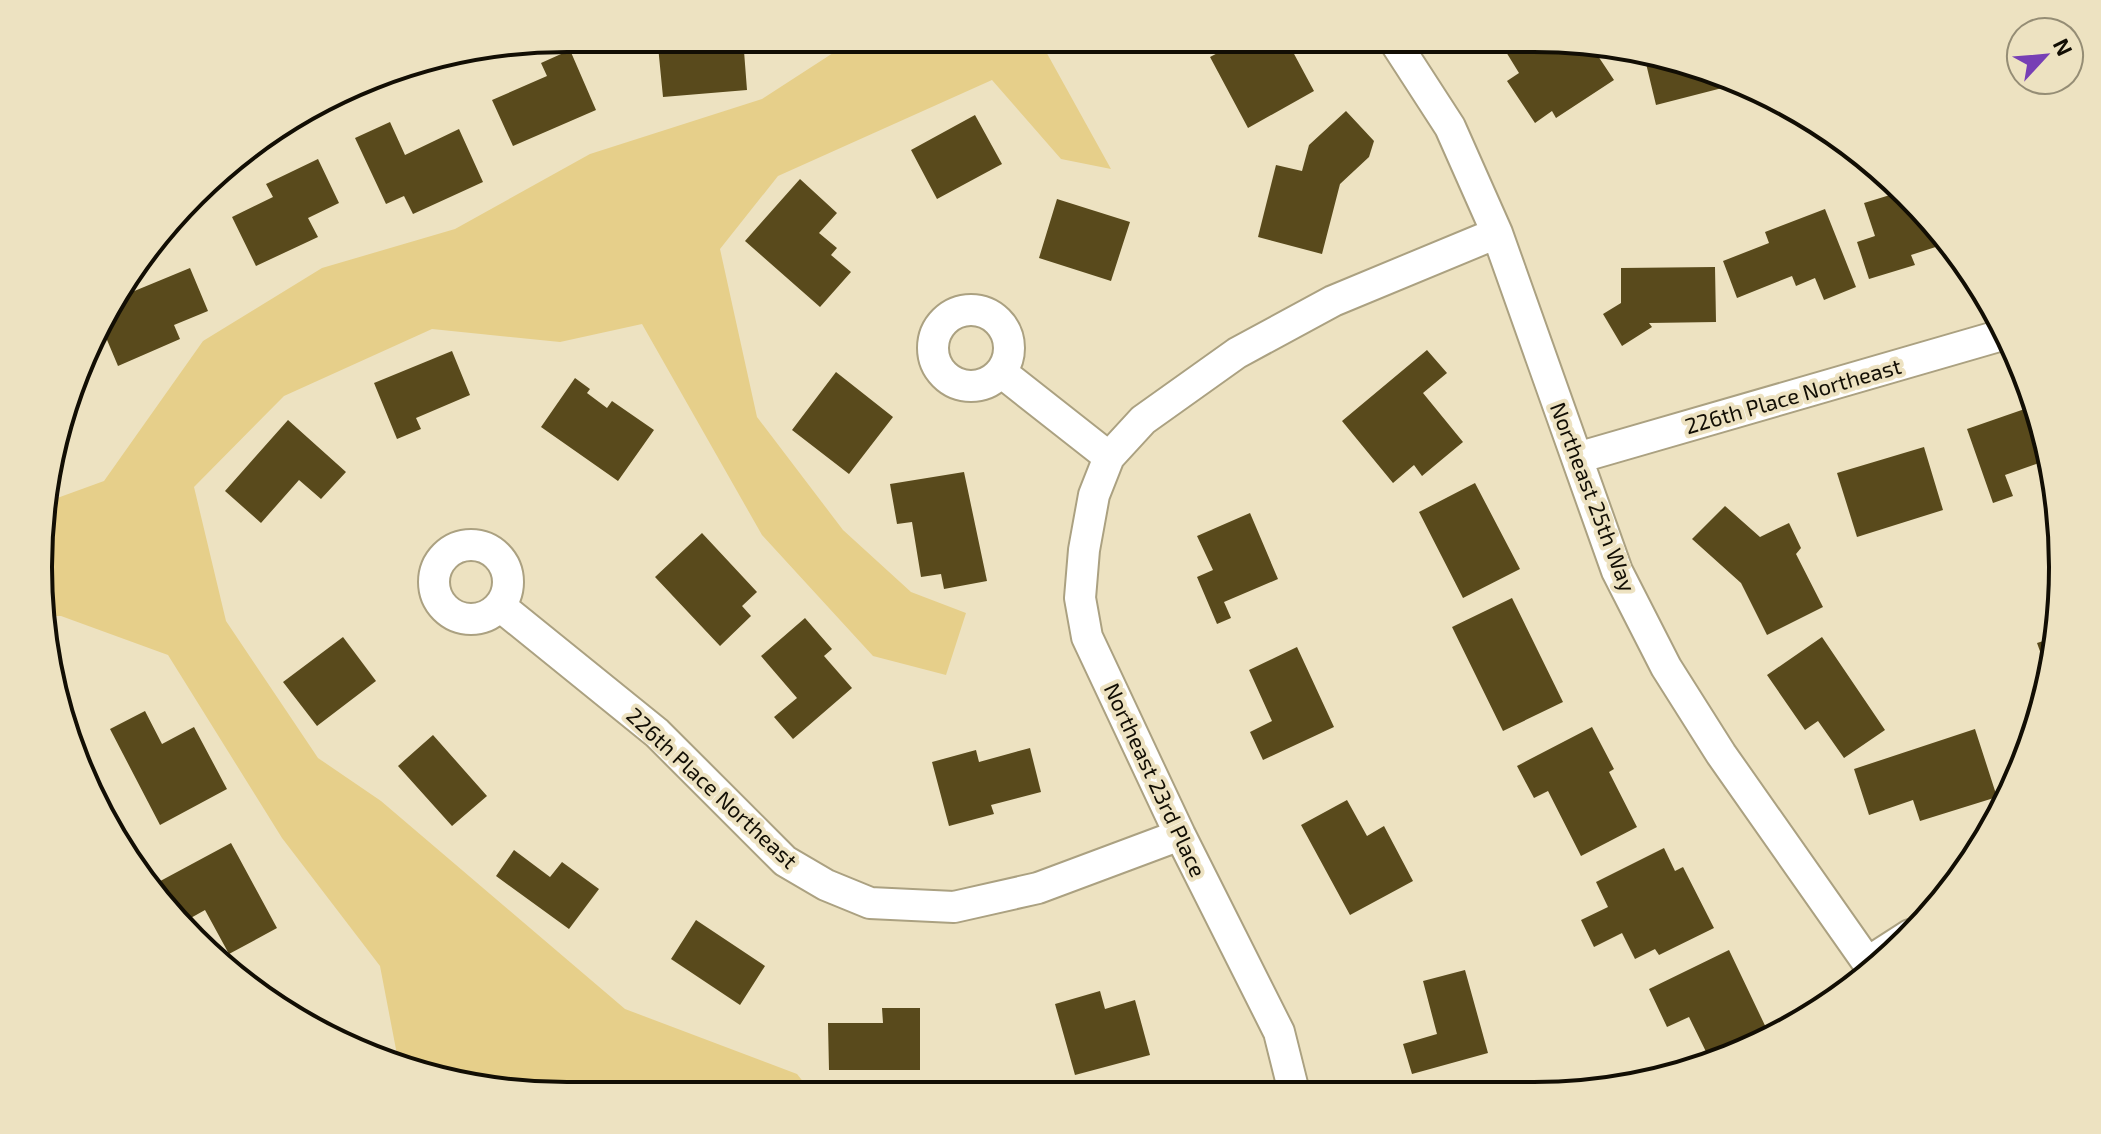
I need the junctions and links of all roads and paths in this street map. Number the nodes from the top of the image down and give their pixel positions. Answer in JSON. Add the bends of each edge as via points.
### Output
{"nodes":[{"id":1,"x":1401,"y":52,"type":"edge"},
{"id":2,"x":1497,"y":233,"type":"junction"},
{"id":3,"x":1995,"y":337,"type":"edge"},
{"id":4,"x":1001,"y":372,"type":"dead end"},
{"id":5,"x":1109,"y":457,"type":"junction"},
{"id":6,"x":1577,"y":458,"type":"junction"},
{"id":7,"x":500,"y":606,"type":"dead end"},
{"id":8,"x":1180,"y":835,"type":"junction"},
{"id":9,"x":1866,"y":961,"type":"edge"},
{"id":10,"x":1292,"y":1082,"type":"edge"}],
"edges":[{"from":1,"to":2,"type":"street","name":"Northeast 25th Way","via":[[1450,127]]},
{"from":2,"to":5,"type":"street","via":[[1333,301],[1237,353],[1143,420]]},
{"from":2,"to":6,"type":"street","name":"Northeast 25th Way"},
{"from":3,"to":6,"type":"street","name":"226th Place Northeast"},
{"from":4,"to":5,"type":"street"},
{"from":5,"to":8,"type":"street","name":"Northeast 23rd Place","via":[[1094,495],[1084,550],[1080,598],[1087,637]]},
{"from":6,"to":9,"type":"street","name":"Northeast 25th Way","via":[[1617,571],[1666,667]]},
{"from":7,"to":8,"type":"street","name":"226th Place Northeast","via":[[657,733],[785,861],[870,903],[954,907],[1038,888]]},
{"from":8,"to":10,"type":"street","name":"Northeast 23rd Place","via":[[1279,1032]]}]}
